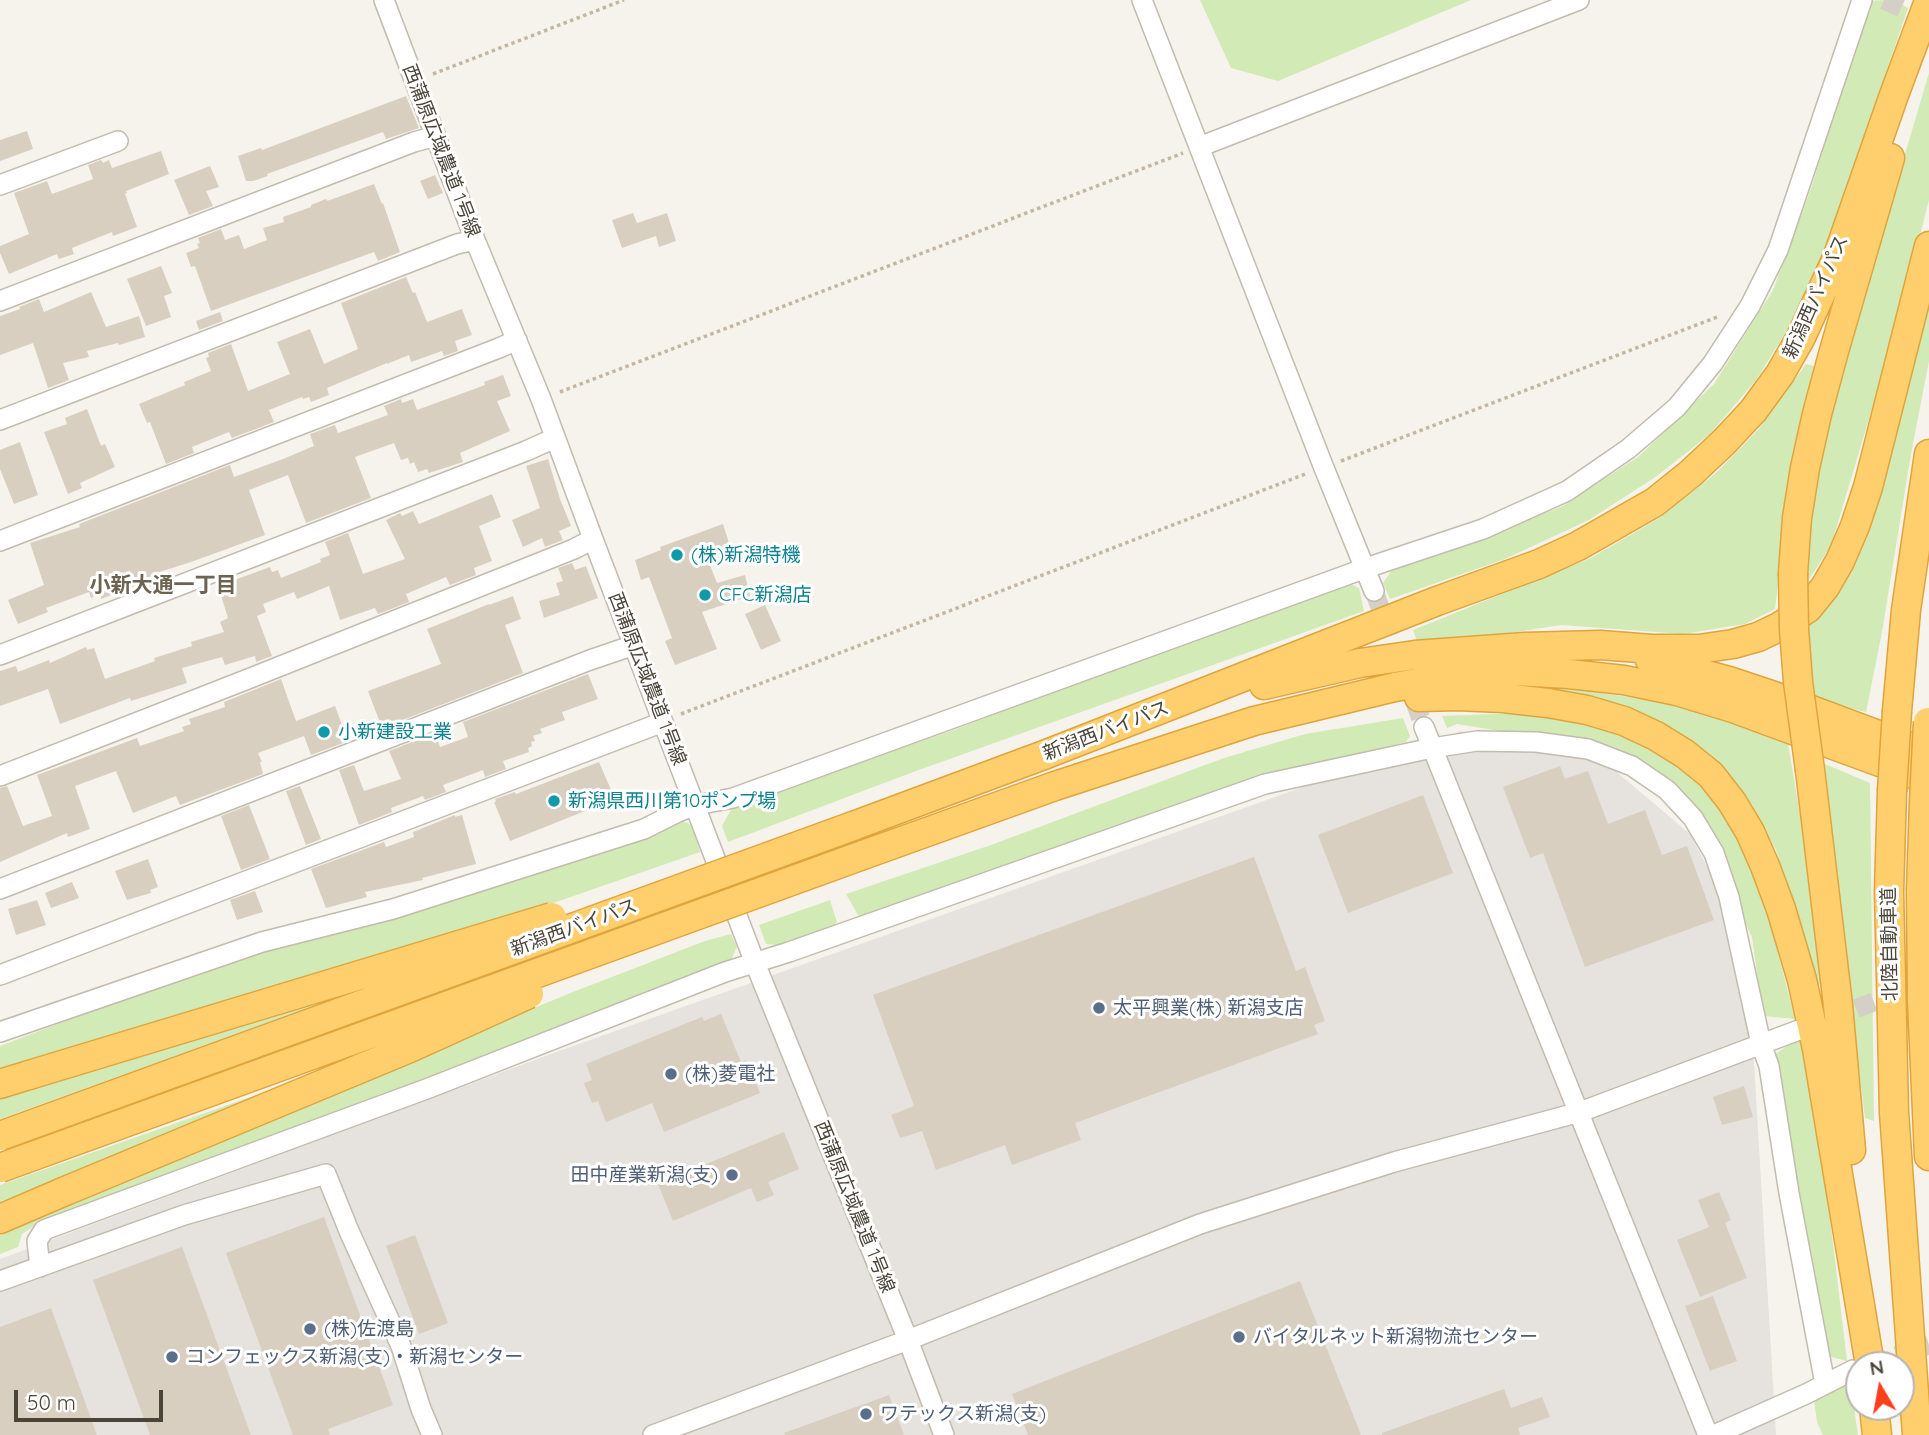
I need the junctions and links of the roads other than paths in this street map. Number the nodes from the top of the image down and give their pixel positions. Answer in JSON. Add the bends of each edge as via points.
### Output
{"nodes":[{"id":1,"x":384,"y":0,"type":"edge"},
{"id":2,"x":1142,"y":0,"type":"edge"},
{"id":3,"x":1579,"y":0,"type":"edge"},
{"id":4,"x":1861,"y":0,"type":"edge"},
{"id":5,"x":1929,"y":1,"type":"edge"},
{"id":6,"x":1929,"y":20,"type":"edge"},
{"id":7,"x":436,"y":136,"type":"junction"},
{"id":8,"x":118,"y":141,"type":"dead end"},
{"id":9,"x":1199,"y":148,"type":"junction"},
{"id":10,"x":0,"y":185,"type":"edge"},
{"id":11,"x":475,"y":240,"type":"junction"},
{"id":12,"x":1929,"y":246,"type":"edge"},
{"id":13,"x":0,"y":301,"type":"edge"},
{"id":14,"x":517,"y":340,"type":"junction"},
{"id":15,"x":0,"y":420,"type":"edge"},
{"id":16,"x":555,"y":438,"type":"junction"},
{"id":17,"x":1929,"y":454,"type":"edge"},
{"id":18,"x":593,"y":539,"type":"junction"},
{"id":19,"x":0,"y":541,"type":"edge"},
{"id":20,"x":1366,"y":569,"type":"junction"},
{"id":21,"x":1374,"y":591,"type":"tunnel mouth"},
{"id":22,"x":634,"y":645,"type":"junction"},
{"id":23,"x":1525,"y":647,"type":"junction"},
{"id":24,"x":0,"y":655,"type":"edge"},
{"id":25,"x":1322,"y":704,"type":"junction"},
{"id":26,"x":1929,"y":713,"type":"edge"},
{"id":27,"x":663,"y":722,"type":"junction"},
{"id":28,"x":1928,"y":722,"type":"edge"},
{"id":29,"x":1424,"y":727,"type":"tunnel mouth"},
{"id":30,"x":1432,"y":748,"type":"junction"},
{"id":31,"x":1929,"y":754,"type":"edge"},
{"id":32,"x":1044,"y":755,"type":"junction"},
{"id":33,"x":0,"y":776,"type":"edge"},
{"id":34,"x":1926,"y":791,"type":"edge"},
{"id":35,"x":696,"y":805,"type":"junction"},
{"id":36,"x":853,"y":826,"type":"junction"},
{"id":37,"x":0,"y":890,"type":"edge"},
{"id":38,"x":746,"y":897,"type":"junction"},
{"id":39,"x":755,"y":962,"type":"junction"},
{"id":40,"x":0,"y":975,"type":"edge"},
{"id":41,"x":1799,"y":1031,"type":"dead end"},
{"id":42,"x":0,"y":1032,"type":"edge"},
{"id":43,"x":1761,"y":1044,"type":"junction"},
{"id":44,"x":0,"y":1084,"type":"edge"},
{"id":45,"x":1580,"y":1112,"type":"junction"},
{"id":46,"x":0,"y":1136,"type":"edge"},
{"id":47,"x":1929,"y":1156,"type":"edge"},
{"id":48,"x":0,"y":1168,"type":"edge"},
{"id":49,"x":0,"y":1219,"type":"edge"},
{"id":50,"x":40,"y":1267,"type":"junction"},
{"id":51,"x":0,"y":1281,"type":"edge"},
{"id":52,"x":908,"y":1340,"type":"junction"},
{"id":53,"x":1863,"y":1351,"type":"edge"},
{"id":54,"x":1864,"y":1351,"type":"edge"},
{"id":55,"x":1845,"y":1376,"type":"edge"},
{"id":56,"x":1825,"y":1384,"type":"junction"},
{"id":57,"x":432,"y":1435,"type":"edge"},
{"id":58,"x":653,"y":1435,"type":"edge"},
{"id":59,"x":944,"y":1435,"type":"edge"},
{"id":60,"x":1708,"y":1435,"type":"edge"},
{"id":61,"x":1714,"y":1435,"type":"edge"},
{"id":62,"x":1917,"y":1435,"type":"edge"}],
"edges":[{"from":1,"to":7,"type":"street","name":"西蒲原広域農道 1号線"},
{"from":2,"to":9,"type":"street"},
{"from":3,"to":9,"type":"street"},
{"from":4,"to":20,"type":"street","via":[[1778,250],[1750,306],[1677,407],[1628,449],[1567,491],[1483,529]]},
{"from":5,"to":32,"type":"highway","name":"新潟西バイパス","via":[[1837,258],[1801,337],[1753,411],[1691,473],[1655,502],[1539,564]]},
{"from":6,"to":54,"type":"highway","bridge":true,"via":[[1817,414],[1797,518],[1793,573],[1796,655],[1838,1005]]},
{"from":7,"to":11,"type":"street","name":"西蒲原広域農道 1号線"},
{"from":7,"to":13,"type":"street"},
{"from":8,"to":10,"type":"street"},
{"from":9,"to":20,"type":"street"},
{"from":11,"to":14,"type":"street","name":"西蒲原広域農道 1号線"},
{"from":11,"to":15,"type":"street"},
{"from":12,"to":23,"type":"highway","via":[[1855,526],[1840,561],[1808,608],[1758,637],[1699,649]]},
{"from":14,"to":16,"type":"street","name":"西蒲原広域農道 1号線"},
{"from":14,"to":19,"type":"street"},
{"from":16,"to":18,"type":"street","name":"西蒲原広域農道 1号線"},
{"from":16,"to":24,"type":"street"},
{"from":17,"to":62,"type":"highway","name":"北陸自動車道","bridge":true,"via":[[1906,610],[1889,892],[1894,1112]]},
{"from":18,"to":22,"type":"street","name":"西蒲原広域農道 1号線"},
{"from":18,"to":33,"type":"street"},
{"from":20,"to":21,"type":"street"},
{"from":20,"to":35,"type":"street","via":[[733,798]]},
{"from":22,"to":27,"type":"street","name":"西蒲原広域農道 1号線"},
{"from":22,"to":37,"type":"street"},
{"from":23,"to":31,"type":"highway","via":[[1641,657],[1684,668]]},
{"from":23,"to":32,"type":"highway","via":[[1415,655],[1303,675],[1206,701]]},
{"from":25,"to":34,"type":"highway","name":"新潟西バイパス","via":[[1455,676],[1515,671],[1597,677],[1676,691],[1733,708]]},
{"from":25,"to":38,"type":"highway","name":"新潟西バイパス","bridge":true,"via":[[1254,721],[1055,786]]},
{"from":25,"to":53,"type":"highway","via":[[1457,696],[1574,707],[1656,736],[1711,775],[1750,832],[1781,909],[1802,980],[1817,1049]]},
{"from":26,"to":28,"type":"highway","name":"北陸自動車道"},
{"from":27,"to":35,"type":"street","name":"西蒲原広域農道 1号線"},
{"from":27,"to":40,"type":"street"},
{"from":28,"to":34,"type":"highway","name":"北陸自動車道","bridge":true},
{"from":29,"to":30,"type":"street"},
{"from":30,"to":39,"type":"street","via":[[1265,784]]},
{"from":30,"to":43,"type":"street","via":[[1500,741],[1588,749],[1632,766],[1667,790],[1693,818],[1714,853],[1729,897]]},
{"from":30,"to":45,"type":"street"},
{"from":32,"to":36,"type":"highway","name":"新潟西バイパス"},
{"from":34,"to":47,"type":"highway","name":"北陸自動車道","via":[[1921,890]]},
{"from":35,"to":39,"type":"street","name":"西蒲原広域農道 1号線"},
{"from":35,"to":42,"type":"street","via":[[644,829],[393,909],[262,942]]},
{"from":36,"to":44,"type":"highway","bridge":true},
{"from":36,"to":46,"type":"highway","name":"新潟西バイパス","bridge":true},
{"from":38,"to":48,"type":"highway","name":"新潟西バイパス","bridge":true},
{"from":38,"to":49,"type":"highway","bridge":true,"via":[[412,1046]]},
{"from":39,"to":50,"type":"street","via":[[44,1230],[37,1241]]},
{"from":39,"to":52,"type":"street","name":"西蒲原広域農道 1号線"},
{"from":41,"to":43,"type":"street"},
{"from":43,"to":45,"type":"street"},
{"from":43,"to":56,"type":"street","via":[[1769,1066]]},
{"from":45,"to":52,"type":"street","via":[[1394,1162],[1200,1224]]},
{"from":45,"to":60,"type":"street"},
{"from":50,"to":51,"type":"street"},
{"from":50,"to":57,"type":"street","via":[[184,1215],[326,1174],[401,1346]]},
{"from":52,"to":58,"type":"street"},
{"from":52,"to":59,"type":"street","name":"西蒲原広域農道 1号線"},
{"from":55,"to":56,"type":"street"},
{"from":56,"to":61,"type":"street"}]}
